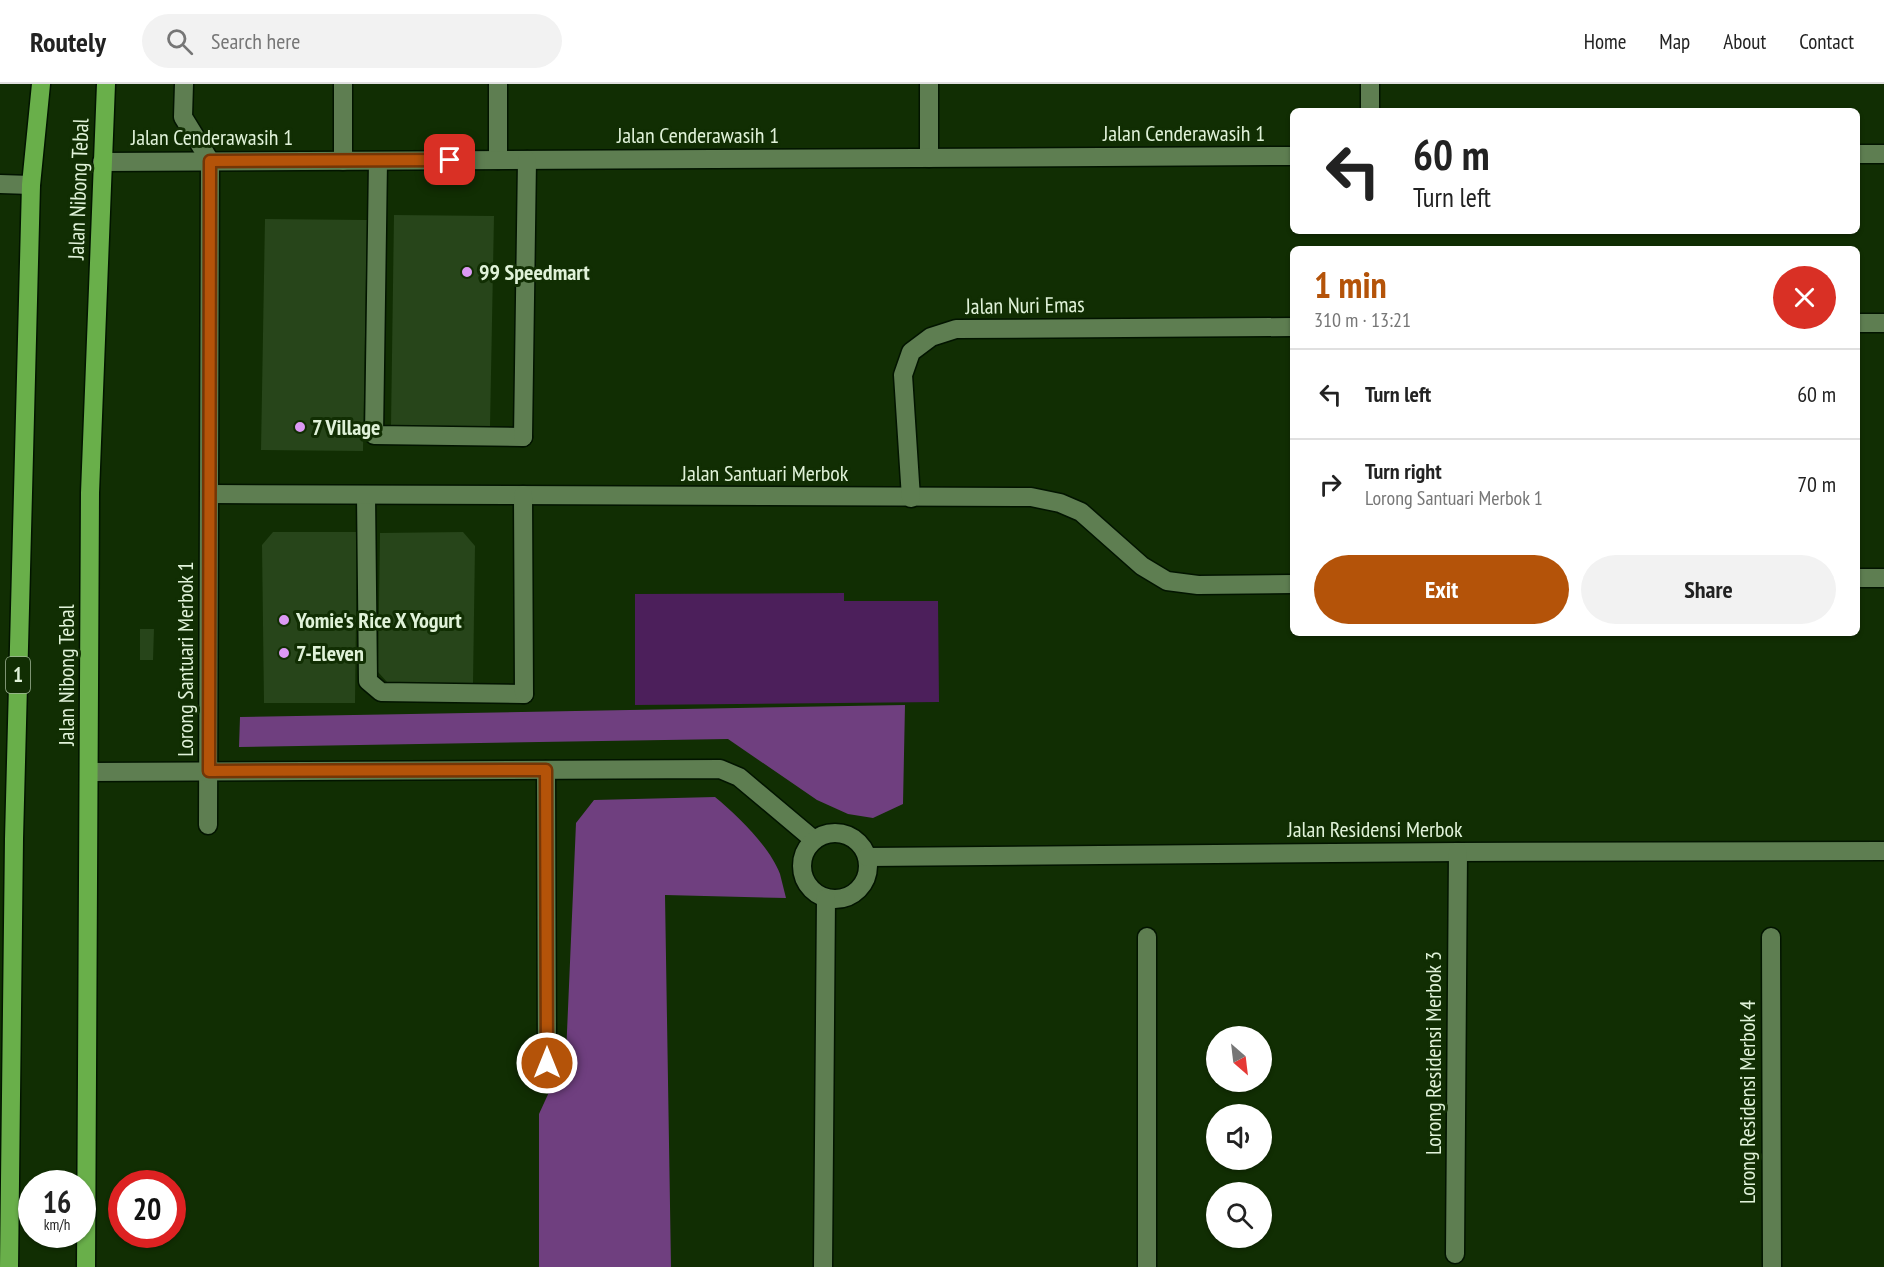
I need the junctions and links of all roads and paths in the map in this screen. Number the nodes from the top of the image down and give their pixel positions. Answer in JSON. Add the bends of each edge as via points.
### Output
{"nodes":[{"id":1,"x":41,"y":84,"type":"edge"},
{"id":2,"x":106,"y":84,"type":"edge"},
{"id":3,"x":184,"y":84,"type":"edge"},
{"id":4,"x":343,"y":84,"type":"edge"},
{"id":5,"x":498,"y":84,"type":"edge"},
{"id":6,"x":929,"y":84,"type":"edge"},
{"id":7,"x":1370,"y":84,"type":"edge"},
{"id":8,"x":1370,"y":108,"type":"edge"},
{"id":9,"x":1884,"y":153,"type":"edge"},
{"id":10,"x":1860,"y":154,"type":"edge"},
{"id":11,"x":1290,"y":156,"type":"edge"},
{"id":12,"x":929,"y":158,"type":"junction"},
{"id":13,"x":498,"y":160,"type":"junction"},
{"id":14,"x":527,"y":160,"type":"junction"},
{"id":15,"x":210,"y":161,"type":"junction"},
{"id":16,"x":343,"y":161,"type":"junction"},
{"id":17,"x":378,"y":161,"type":"junction"},
{"id":18,"x":102,"y":162,"type":"junction"},
{"id":19,"x":0,"y":184,"type":"edge"},
{"id":20,"x":31,"y":185,"type":"junction"},
{"id":21,"x":1860,"y":323,"type":"edge"},
{"id":22,"x":1884,"y":323,"type":"edge"},
{"id":23,"x":1290,"y":327,"type":"edge"},
{"id":24,"x":210,"y":494,"type":"junction"},
{"id":25,"x":366,"y":495,"type":"junction"},
{"id":26,"x":523,"y":495,"type":"junction"},
{"id":27,"x":910,"y":498,"type":"junction"},
{"id":28,"x":1860,"y":578,"type":"edge"},
{"id":29,"x":1884,"y":578,"type":"edge"},
{"id":30,"x":1290,"y":584,"type":"edge"},
{"id":31,"x":546,"y":770,"type":"junction"},
{"id":32,"x":209,"y":771,"type":"junction"},
{"id":33,"x":90,"y":772,"type":"junction"},
{"id":34,"x":208,"y":825,"type":"dead end"},
{"id":35,"x":7,"y":839,"type":"edge"},
{"id":36,"x":814,"y":840,"type":"junction"},
{"id":37,"x":1884,"y":851,"type":"edge"},
{"id":38,"x":1458,"y":852,"type":"junction"},
{"id":39,"x":867,"y":857,"type":"junction"},
{"id":40,"x":826,"y":898,"type":"junction"},
{"id":41,"x":1146,"y":937,"type":"dead end"},
{"id":42,"x":1771,"y":937,"type":"dead end"},
{"id":43,"x":547,"y":1063,"type":"dead end"},
{"id":44,"x":1455,"y":1254,"type":"dead end"},
{"id":45,"x":9,"y":1267,"type":"edge"},
{"id":46,"x":86,"y":1267,"type":"edge"},
{"id":47,"x":823,"y":1267,"type":"edge"},
{"id":48,"x":1147,"y":1267,"type":"edge"},
{"id":49,"x":1772,"y":1267,"type":"edge"}],
"edges":[{"from":1,"to":20,"type":"highway","name":"Jalan Nibong Tebal","number":"1"},
{"from":2,"to":18,"type":"highway","name":"Jalan Nibong Tebal"},
{"from":3,"to":15,"type":"street","via":[[183,117]]},
{"from":4,"to":16,"type":"street"},
{"from":5,"to":13,"type":"street"},
{"from":6,"to":12,"type":"street"},
{"from":7,"to":8,"type":"street"},
{"from":9,"to":10,"type":"street"},
{"from":11,"to":12,"type":"street","name":"Jalan Cenderawasih 1"},
{"from":12,"to":14,"type":"street","name":"Jalan Cenderawasih 1"},
{"from":13,"to":14,"type":"street","name":"Jalan Cenderawasih 1"},
{"from":13,"to":17,"type":"street","name":"Jalan Cenderawasih 1"},
{"from":14,"to":17,"type":"street","via":[[523,437],[374,435]]},
{"from":15,"to":16,"type":"street","name":"Jalan Cenderawasih 1"},
{"from":15,"to":18,"type":"street","name":"Jalan Cenderawasih 1"},
{"from":15,"to":24,"type":"street","name":"Lorong Santuari Merbok 1"},
{"from":16,"to":17,"type":"street","name":"Jalan Cenderawasih 1"},
{"from":18,"to":33,"type":"highway","name":"Jalan Nibong Tebal","via":[[90,493]]},
{"from":19,"to":20,"type":"street"},
{"from":20,"to":35,"type":"highway","name":"Jalan Nibong Tebal","number":"1"},
{"from":21,"to":22,"type":"street"},
{"from":23,"to":27,"type":"street","name":"Jalan Nuri Emas","via":[[956,329],[931,337],[911,352],[903,375]]},
{"from":24,"to":25,"type":"street","name":"Jalan Santuari Merbok"},
{"from":24,"to":32,"type":"street","name":"Lorong Santuari Merbok 1"},
{"from":25,"to":26,"type":"street","name":"Jalan Santuari Merbok"},
{"from":25,"to":26,"type":"street","via":[[368,681],[381,693],[524,694]]},
{"from":26,"to":27,"type":"street","name":"Jalan Santuari Merbok"},
{"from":27,"to":30,"type":"street","name":"Jalan Santuari Merbok","via":[[1031,497],[1060,503],[1080,512],[1142,566],[1167,581],[1198,585]]},
{"from":28,"to":29,"type":"street"},
{"from":31,"to":32,"type":"street"},
{"from":31,"to":36,"type":"street","via":[[720,769],[739,777]]},
{"from":31,"to":43,"type":"street"},
{"from":32,"to":33,"type":"street"},
{"from":32,"to":34,"type":"street","name":"Lorong Santuari Merbok 1"},
{"from":33,"to":46,"type":"highway","name":"Jalan Nibong Tebal"},
{"from":35,"to":45,"type":"highway","name":"Jalan Nibong Tebal","number":"1"},
{"from":36,"to":39,"type":"street","via":[[824,834],[845,834],[855,839]]},
{"from":36,"to":40,"type":"street","via":[[803,857],[804,878],[817,894]]},
{"from":37,"to":38,"type":"street","name":"Jalan Residensi Merbok"},
{"from":38,"to":39,"type":"street","name":"Jalan Residensi Merbok"},
{"from":38,"to":44,"type":"street","name":"Lorong Residensi Merbok 3"},
{"from":39,"to":40,"type":"street","via":[[866,876],[855,892],[846,897]]},
{"from":40,"to":47,"type":"street"},
{"from":41,"to":48,"type":"street"},
{"from":42,"to":49,"type":"street","name":"Lorong Residensi Merbok 4"}]}
